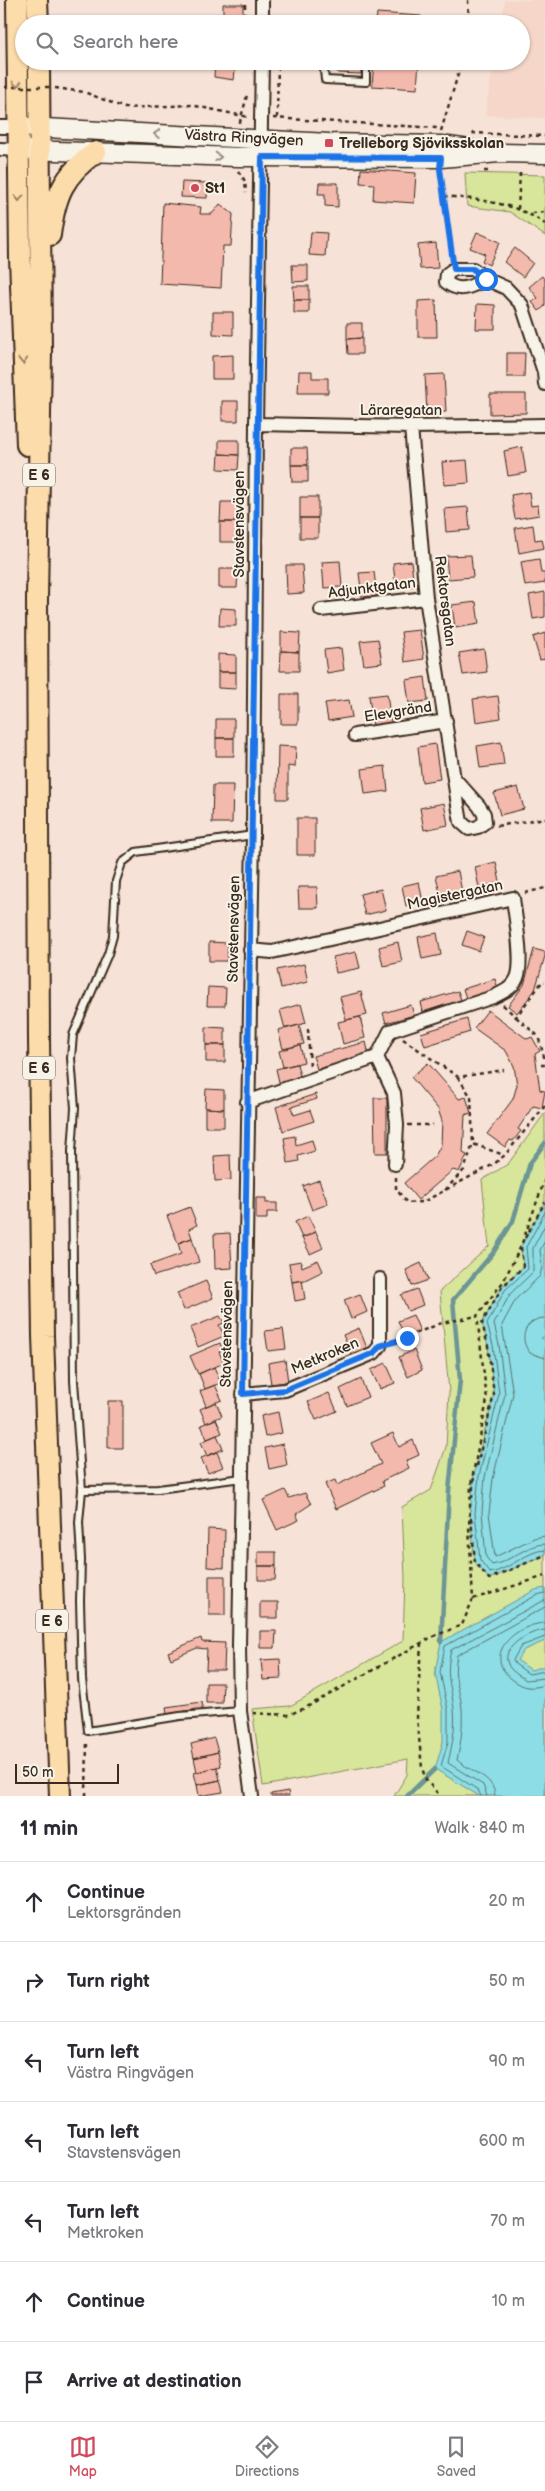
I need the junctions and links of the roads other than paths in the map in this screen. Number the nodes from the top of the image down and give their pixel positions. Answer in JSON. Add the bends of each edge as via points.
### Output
{"nodes":[{"id":1,"x":17,"y":0,"type":"edge"},
{"id":2,"x":38,"y":0,"type":"edge"},
{"id":3,"x":262,"y":0,"type":"edge"},
{"id":4,"x":16,"y":15,"type":"edge"},
{"id":5,"x":38,"y":15,"type":"edge"},
{"id":6,"x":262,"y":15,"type":"edge"},
{"id":7,"x":15,"y":32,"type":"edge"},
{"id":8,"x":38,"y":70,"type":"edge"},
{"id":9,"x":262,"y":70,"type":"edge"},
{"id":10,"x":324,"y":70,"type":"edge"},
{"id":11,"x":366,"y":70,"type":"edge"},
{"id":12,"x":9,"y":127,"type":"edge"},
{"id":13,"x":40,"y":128,"type":"junction"},
{"id":14,"x":262,"y":138,"type":"junction"},
{"id":15,"x":443,"y":140,"type":"junction"},
{"id":16,"x":9,"y":149,"type":"edge"},
{"id":17,"x":40,"y":150,"type":"junction"},
{"id":18,"x":96,"y":152,"type":"junction"},
{"id":19,"x":545,"y":154,"type":"edge"},
{"id":20,"x":262,"y":157,"type":"junction"},
{"id":21,"x":486,"y":279,"type":"junction"},
{"id":22,"x":41,"y":352,"type":"junction"},
{"id":23,"x":545,"y":384,"type":"edge"},
{"id":24,"x":256,"y":424,"type":"junction"},
{"id":25,"x":545,"y":425,"type":"edge"},
{"id":26,"x":411,"y":427,"type":"junction"},
{"id":27,"x":426,"y":598,"type":"junction"},
{"id":28,"x":37,"y":599,"type":"junction"},
{"id":29,"x":321,"y":610,"type":"dead end"},
{"id":30,"x":446,"y":722,"type":"junction"},
{"id":31,"x":355,"y":735,"type":"dead end"},
{"id":32,"x":454,"y":778,"type":"junction"},
{"id":33,"x":253,"y":835,"type":"junction"},
{"id":34,"x":250,"y":950,"type":"junction"},
{"id":35,"x":377,"y":1057,"type":"junction"},
{"id":36,"x":247,"y":1102,"type":"junction"},
{"id":37,"x":395,"y":1164,"type":"road end"},
{"id":38,"x":380,"y":1279,"type":"dead end"},
{"id":39,"x":243,"y":1394,"type":"junction"},
{"id":40,"x":242,"y":1478,"type":"junction"},
{"id":41,"x":82,"y":1490,"type":"junction"},
{"id":42,"x":55,"y":1706,"type":"junction"},
{"id":43,"x":240,"y":1711,"type":"junction"},
{"id":44,"x":54,"y":1796,"type":"edge"},
{"id":45,"x":60,"y":1796,"type":"edge"},
{"id":46,"x":252,"y":1796,"type":"edge"}],
"edges":[{"from":1,"to":4,"type":"highway","number":"E 6","one_way":true},
{"from":2,"to":5,"type":"highway"},
{"from":3,"to":6,"type":"street"},
{"from":7,"to":12,"type":"highway","number":"E 6","one_way":true},
{"from":8,"to":13,"type":"highway","number":"E 6"},
{"from":9,"to":14,"type":"street","name":"Stavstensvägen"},
{"from":10,"to":11,"type":"lane","via":[[325,80],[366,82]]},
{"from":12,"to":13,"type":"main road","name":"Västra Ringvägen"},
{"from":12,"to":16,"type":"highway","number":"E 6"},
{"from":14,"to":13,"type":"main road","name":"Västra Ringvägen","one_way":true},
{"from":13,"to":17,"type":"highway","number":"E 6"},
{"from":14,"to":15,"type":"main road","name":"Västra Ringvägen","via":[[329,143]]},
{"from":14,"to":20,"type":"street","name":"Stavstensvägen"},
{"from":15,"to":19,"type":"main road","name":"Västra Ringvägen","via":[[499,153]]},
{"from":15,"to":20,"type":"main road","name":"Västra Ringvägen"},
{"from":16,"to":17,"type":"main road","name":"Västra Ringvägen"},
{"from":16,"to":28,"type":"highway","number":"E 6","one_way":true},
{"from":17,"to":18,"type":"main road","name":"Västra Ringvägen"},
{"from":17,"to":22,"type":"highway","number":"E 6"},
{"from":18,"to":20,"type":"main road","name":"Västra Ringvägen","one_way":true},
{"from":18,"to":22,"type":"highway","via":[[70,174],[53,212]]},
{"from":20,"to":24,"type":"street","name":"Stavstensvägen"},
{"from":21,"to":21,"type":"street","via":[[462,289],[446,282],[447,274],[454,269],[473,269]]},
{"from":21,"to":23,"type":"street","via":[[506,288],[522,305]]},
{"from":22,"to":28,"type":"highway","number":"E 6"},
{"from":24,"to":26,"type":"street","name":"Läraregatan"},
{"from":24,"to":33,"type":"street","name":"Stavstensvägen"},
{"from":25,"to":26,"type":"street","name":"Läraregatan"},
{"from":26,"to":27,"type":"street","name":"Rektorsgatan"},
{"from":27,"to":29,"type":"street","name":"Adjunktgatan"},
{"from":27,"to":30,"type":"street","name":"Rektorsgatan"},
{"from":28,"to":42,"type":"highway","number":"E 6","via":[[43,1306]]},
{"from":30,"to":31,"type":"street","name":"Elevgränd"},
{"from":30,"to":32,"type":"street","name":"Rektorsgatan"},
{"from":32,"to":32,"type":"street","name":"Rektorsgatan","via":[[461,822],[470,829],[478,827],[485,822],[484,814]]},
{"from":33,"to":34,"type":"street","name":"Stavstensvägen"},
{"from":33,"to":41,"type":"lane","via":[[136,852],[122,862],[116,882],[113,936],[108,954],[73,1035],[74,1381]]},
{"from":34,"to":35,"type":"street","name":"Magistergatan","via":[[272,952],[513,898],[519,949],[518,977],[508,990],[390,1031]]},
{"from":34,"to":36,"type":"street","name":"Stavstensvägen"},
{"from":35,"to":36,"type":"street"},
{"from":35,"to":37,"type":"street","via":[[394,1093],[397,1125]]},
{"from":36,"to":39,"type":"street","name":"Stavstensvägen"},
{"from":38,"to":39,"type":"street","name":"Metkroken","via":[[380,1346],[374,1353],[305,1384],[285,1390]]},
{"from":39,"to":40,"type":"street","name":"Stavstensvägen"},
{"from":40,"to":41,"type":"lane","via":[[158,1489]]},
{"from":40,"to":43,"type":"street","name":"Stavstensvägen"},
{"from":41,"to":43,"type":"lane","via":[[80,1601],[82,1679],[88,1731],[180,1716]]},
{"from":42,"to":44,"type":"highway","number":"E 6"},
{"from":42,"to":45,"type":"highway","number":"E 6"},
{"from":43,"to":46,"type":"street","name":"Stavstensvägen"}]}
